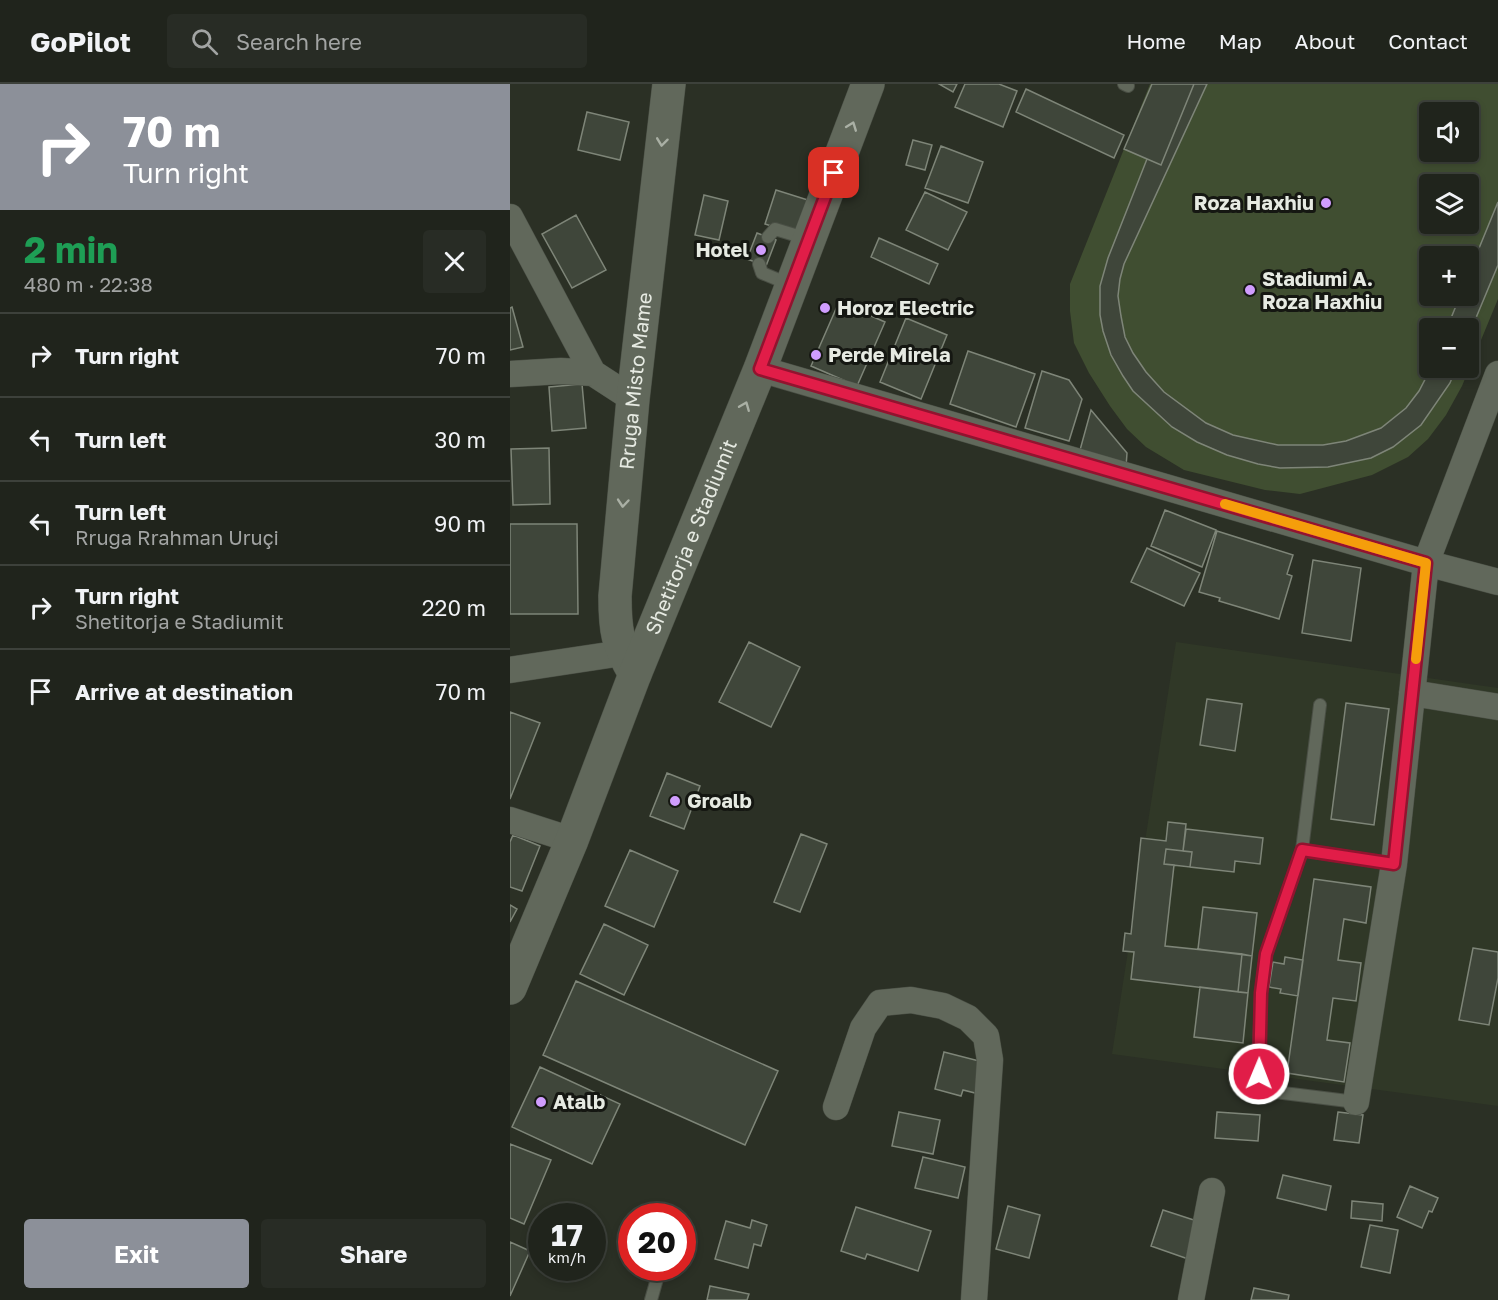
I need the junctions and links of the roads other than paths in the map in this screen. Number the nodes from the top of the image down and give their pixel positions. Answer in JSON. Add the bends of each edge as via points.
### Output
{"nodes":[{"id":1,"x":669,"y":84,"type":"edge"},
{"id":2,"x":868,"y":84,"type":"edge"},
{"id":3,"x":510,"y":217,"type":"edge"},
{"id":4,"x":768,"y":237,"type":"dead end"},
{"id":5,"x":809,"y":239,"type":"junction"},
{"id":6,"x":759,"y":264,"type":"dead end"},
{"id":7,"x":792,"y":285,"type":"junction"},
{"id":8,"x":760,"y":369,"type":"junction"},
{"id":9,"x":593,"y":373,"type":"junction"},
{"id":10,"x":510,"y":374,"type":"edge"},
{"id":11,"x":1498,"y":374,"type":"edge"},
{"id":12,"x":633,"y":399,"type":"junction"},
{"id":13,"x":1426,"y":563,"type":"junction"},
{"id":14,"x":1498,"y":582,"type":"edge"},
{"id":15,"x":629,"y":664,"type":"junction"},
{"id":16,"x":510,"y":670,"type":"edge"},
{"id":17,"x":1412,"y":693,"type":"junction"},
{"id":18,"x":1320,"y":705,"type":"dead end"},
{"id":19,"x":1498,"y":707,"type":"edge"},
{"id":20,"x":510,"y":820,"type":"edge"},
{"id":21,"x":572,"y":840,"type":"junction"},
{"id":22,"x":1302,"y":850,"type":"junction"},
{"id":23,"x":1394,"y":864,"type":"junction"},
{"id":24,"x":510,"y":988,"type":"edge"},
{"id":25,"x":1356,"y":1102,"type":"joint"},
{"id":26,"x":836,"y":1107,"type":"dead end"},
{"id":27,"x":1212,"y":1191,"type":"dead end"},
{"id":28,"x":656,"y":1281,"type":"edge"},
{"id":29,"x":651,"y":1300,"type":"edge"},
{"id":30,"x":974,"y":1300,"type":"edge"},
{"id":31,"x":1191,"y":1300,"type":"edge"}],
"edges":[{"from":1,"to":12,"type":"main road","name":"Rruga Misto Mame","one_way":true},
{"from":5,"to":2,"type":"main road","name":"Shetitorja e Stadiumit","one_way":true},
{"from":3,"to":9,"type":"street"},
{"from":4,"to":5,"type":"lane","via":[[775,229]]},
{"from":5,"to":7,"type":"main road","name":"Shetitorja e Stadiumit"},
{"from":6,"to":7,"type":"lane","via":[[762,273]]},
{"from":7,"to":8,"type":"main road","name":"Shetitorja e Stadiumit"},
{"from":8,"to":13,"type":"street"},
{"from":15,"to":8,"type":"main road","name":"Shetitorja e Stadiumit","one_way":true},
{"from":9,"to":10,"type":"street"},
{"from":9,"to":12,"type":"street"},
{"from":11,"to":13,"type":"street"},
{"from":12,"to":15,"type":"main road","name":"Rruga Misto Mame","one_way":true,"via":[[615,596],[615,627]]},
{"from":13,"to":14,"type":"street"},
{"from":13,"to":17,"type":"street"},
{"from":15,"to":16,"type":"street"},
{"from":15,"to":21,"type":"main road","name":"Shetitorja e Stadiumit"},
{"from":17,"to":19,"type":"street"},
{"from":17,"to":23,"type":"street"},
{"from":18,"to":22,"type":"lane"},
{"from":20,"to":21,"type":"street"},
{"from":21,"to":24,"type":"main road","name":"Shetitorja e Stadiumit"},
{"from":22,"to":23,"type":"lane"},
{"from":22,"to":25,"type":"lane","via":[[1266,954],[1258,1081],[1275,1092]]},
{"from":23,"to":25,"type":"street"},
{"from":26,"to":30,"type":"street","via":[[863,1028],[880,1003],[911,1000],[943,1006],[968,1018],[986,1036],[990,1060]]},
{"from":27,"to":31,"type":"street"},
{"from":28,"to":29,"type":"lane"}]}
